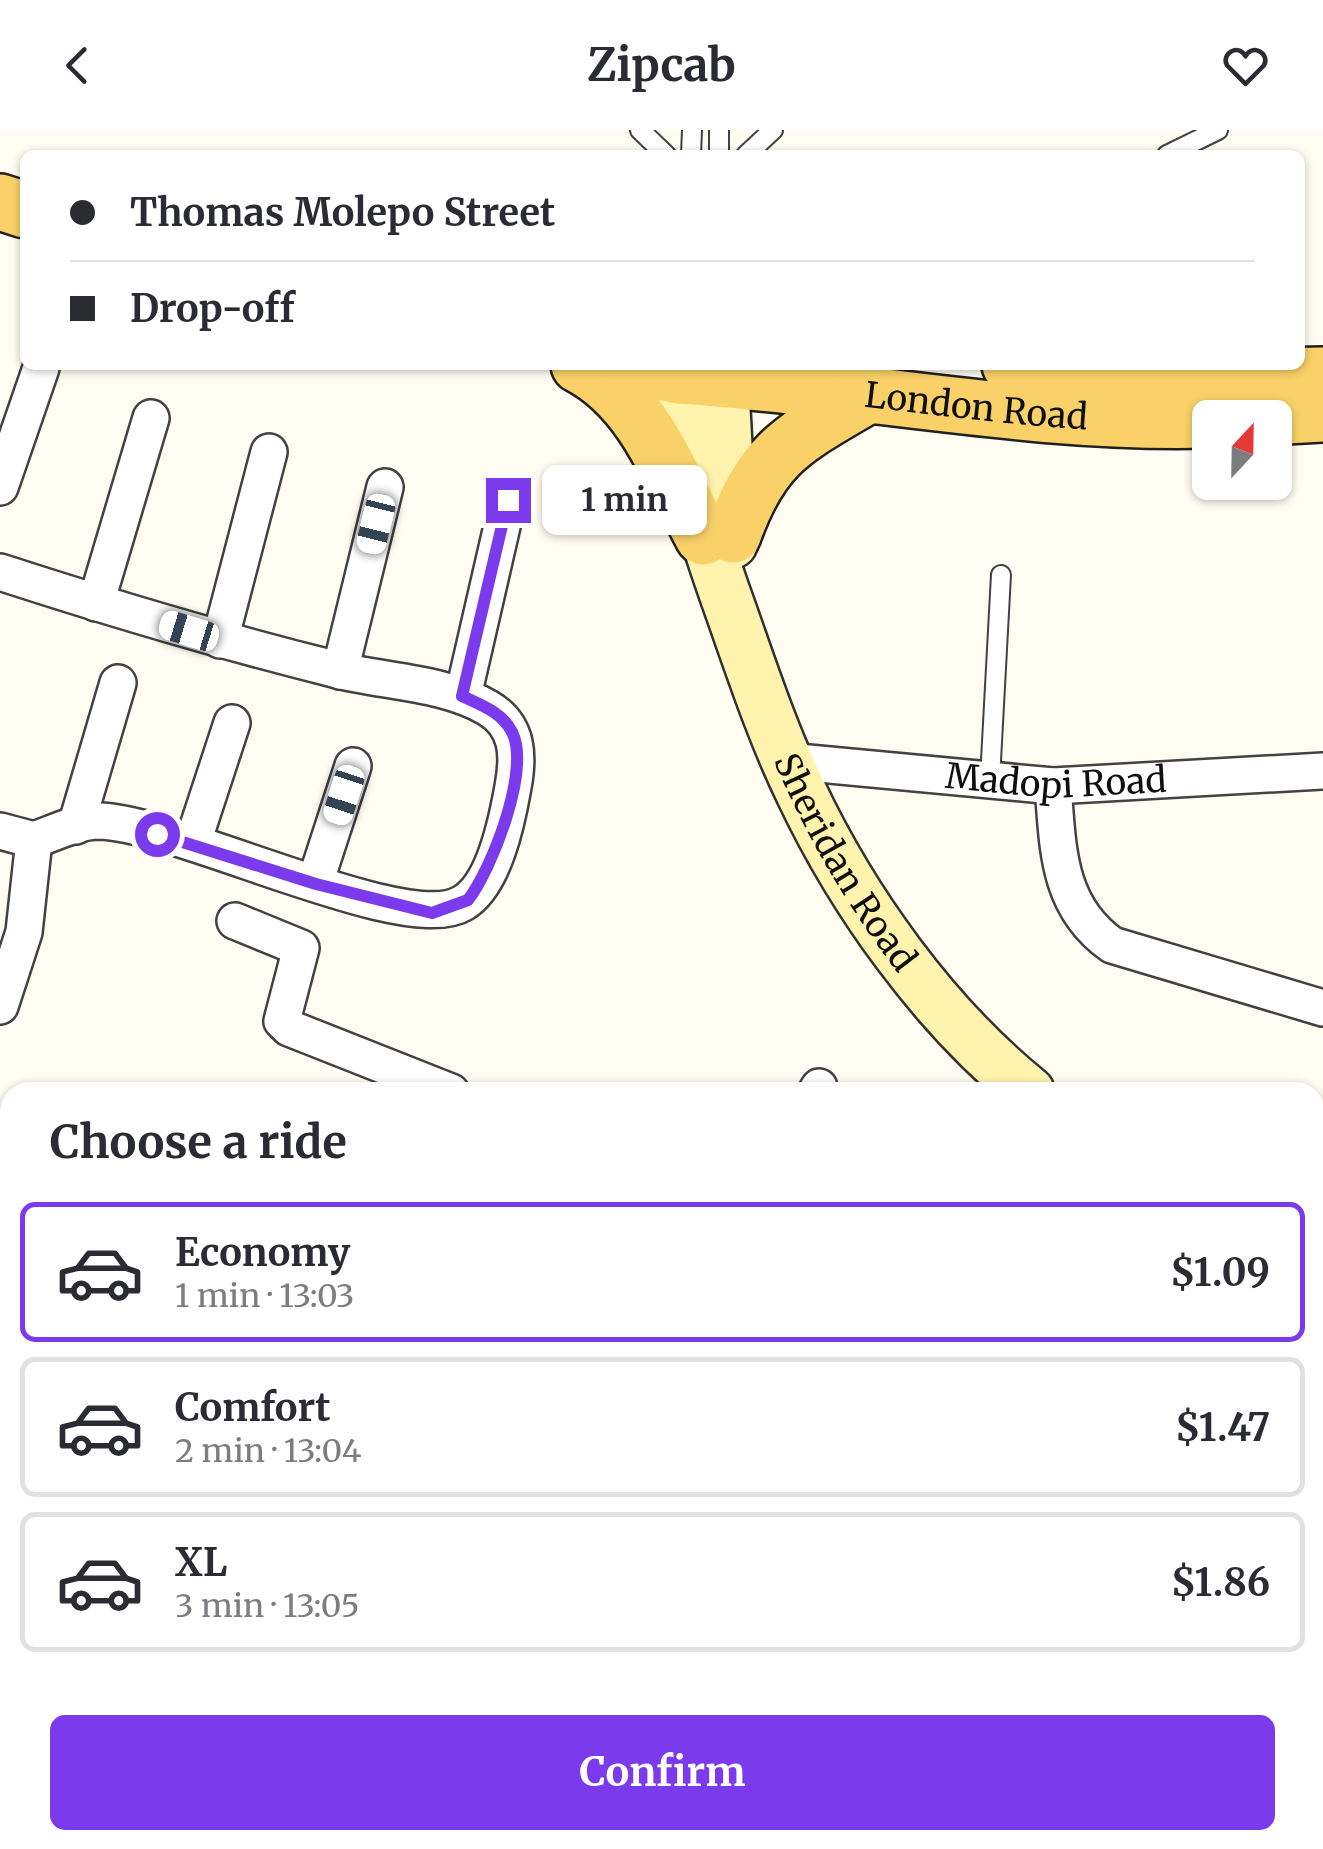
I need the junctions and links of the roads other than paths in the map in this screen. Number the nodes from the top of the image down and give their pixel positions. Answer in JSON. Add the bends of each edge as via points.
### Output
{"nodes":[{"id":1,"x":640,"y":130,"type":"edge"},
{"id":2,"x":773,"y":130,"type":"edge"},
{"id":3,"x":1218,"y":130,"type":"edge"},
{"id":4,"x":661,"y":150,"type":"edge"},
{"id":5,"x":751,"y":150,"type":"edge"},
{"id":6,"x":1178,"y":150,"type":"edge"},
{"id":7,"x":40,"y":370,"type":"edge"},
{"id":8,"x":586,"y":370,"type":"edge"},
{"id":9,"x":1071,"y":370,"type":"edge"},
{"id":10,"x":701,"y":371,"type":"edge"},
{"id":11,"x":1323,"y":375,"type":"edge"},
{"id":12,"x":863,"y":398,"type":"junction"},
{"id":13,"x":1323,"y":414,"type":"edge"},
{"id":14,"x":1292,"y":416,"type":"edge"},
{"id":15,"x":151,"y":418,"type":"dead end"},
{"id":16,"x":1192,"y":421,"type":"edge"},
{"id":17,"x":269,"y":452,"type":"dead end"},
{"id":18,"x":0,"y":487,"type":"edge"},
{"id":19,"x":386,"y":487,"type":"dead end"},
{"id":20,"x":508,"y":500,"type":"dead end"},
{"id":21,"x":718,"y":536,"type":"junction"},
{"id":22,"x":0,"y":572,"type":"edge"},
{"id":23,"x":1001,"y":575,"type":"dead end"},
{"id":24,"x":96,"y":603,"type":"junction"},
{"id":25,"x":220,"y":640,"type":"junction"},
{"id":26,"x":340,"y":671,"type":"junction"},
{"id":27,"x":118,"y":683,"type":"dead end"},
{"id":28,"x":462,"y":696,"type":"junction"},
{"id":29,"x":232,"y":724,"type":"dead end"},
{"id":30,"x":787,"y":761,"type":"junction"},
{"id":31,"x":353,"y":766,"type":"dead end"},
{"id":32,"x":1323,"y":771,"type":"edge"},
{"id":33,"x":990,"y":779,"type":"junction"},
{"id":34,"x":1053,"y":786,"type":"junction"},
{"id":35,"x":76,"y":826,"type":"junction"},
{"id":36,"x":17,"y":836,"type":"edge"},
{"id":37,"x":192,"y":842,"type":"junction"},
{"id":38,"x":316,"y":884,"type":"junction"},
{"id":39,"x":235,"y":921,"type":"dead end"},
{"id":40,"x":0,"y":1006,"type":"edge"},
{"id":41,"x":1323,"y":1008,"type":"edge"},
{"id":42,"x":419,"y":1082,"type":"edge"},
{"id":43,"x":1019,"y":1082,"type":"edge"}],
"edges":[{"from":1,"to":4,"type":"lane"},
{"from":2,"to":5,"type":"lane"},
{"from":3,"to":6,"type":"lane"},
{"from":7,"to":18,"type":"street"},
{"from":8,"to":21,"type":"main road","via":[[623,398]]},
{"from":9,"to":11,"type":"main road","name":"London Road","via":[[1168,378]]},
{"from":10,"to":12,"type":"main road","name":"London Road"},
{"from":10,"to":21,"type":"street","name":"Sheridan Road"},
{"from":12,"to":16,"type":"main road","name":"London Road","via":[[1139,422]]},
{"from":12,"to":21,"type":"main road","via":[[797,437],[769,464]]},
{"from":13,"to":14,"type":"main road"},
{"from":15,"to":24,"type":"street"},
{"from":17,"to":25,"type":"street"},
{"from":19,"to":26,"type":"street"},
{"from":20,"to":28,"type":"street"},
{"from":21,"to":30,"type":"street","name":"Sheridan Road","via":[[725,593]]},
{"from":22,"to":24,"type":"street"},
{"from":23,"to":33,"type":"lane"},
{"from":24,"to":25,"type":"street"},
{"from":25,"to":26,"type":"street"},
{"from":26,"to":28,"type":"street"},
{"from":27,"to":35,"type":"street"},
{"from":28,"to":38,"type":"street","via":[[502,717],[517,753],[495,852],[468,900],[432,913]]},
{"from":29,"to":37,"type":"street"},
{"from":30,"to":33,"type":"street","name":"Madopi Road"},
{"from":30,"to":43,"type":"street","name":"Sheridan Road","via":[[830,848],[903,958]]},
{"from":31,"to":38,"type":"street"},
{"from":32,"to":34,"type":"street","name":"Madopi Road"},
{"from":33,"to":34,"type":"street","name":"Madopi Road"},
{"from":34,"to":41,"type":"street","via":[[1060,869],[1078,915],[1094,932],[1112,946]]},
{"from":35,"to":36,"type":"street"},
{"from":35,"to":37,"type":"street","via":[[98,821]]},
{"from":36,"to":40,"type":"street","via":[[24,932]]},
{"from":37,"to":38,"type":"street"},
{"from":39,"to":42,"type":"street","via":[[300,948],[282,1021],[289,1028]]}]}
